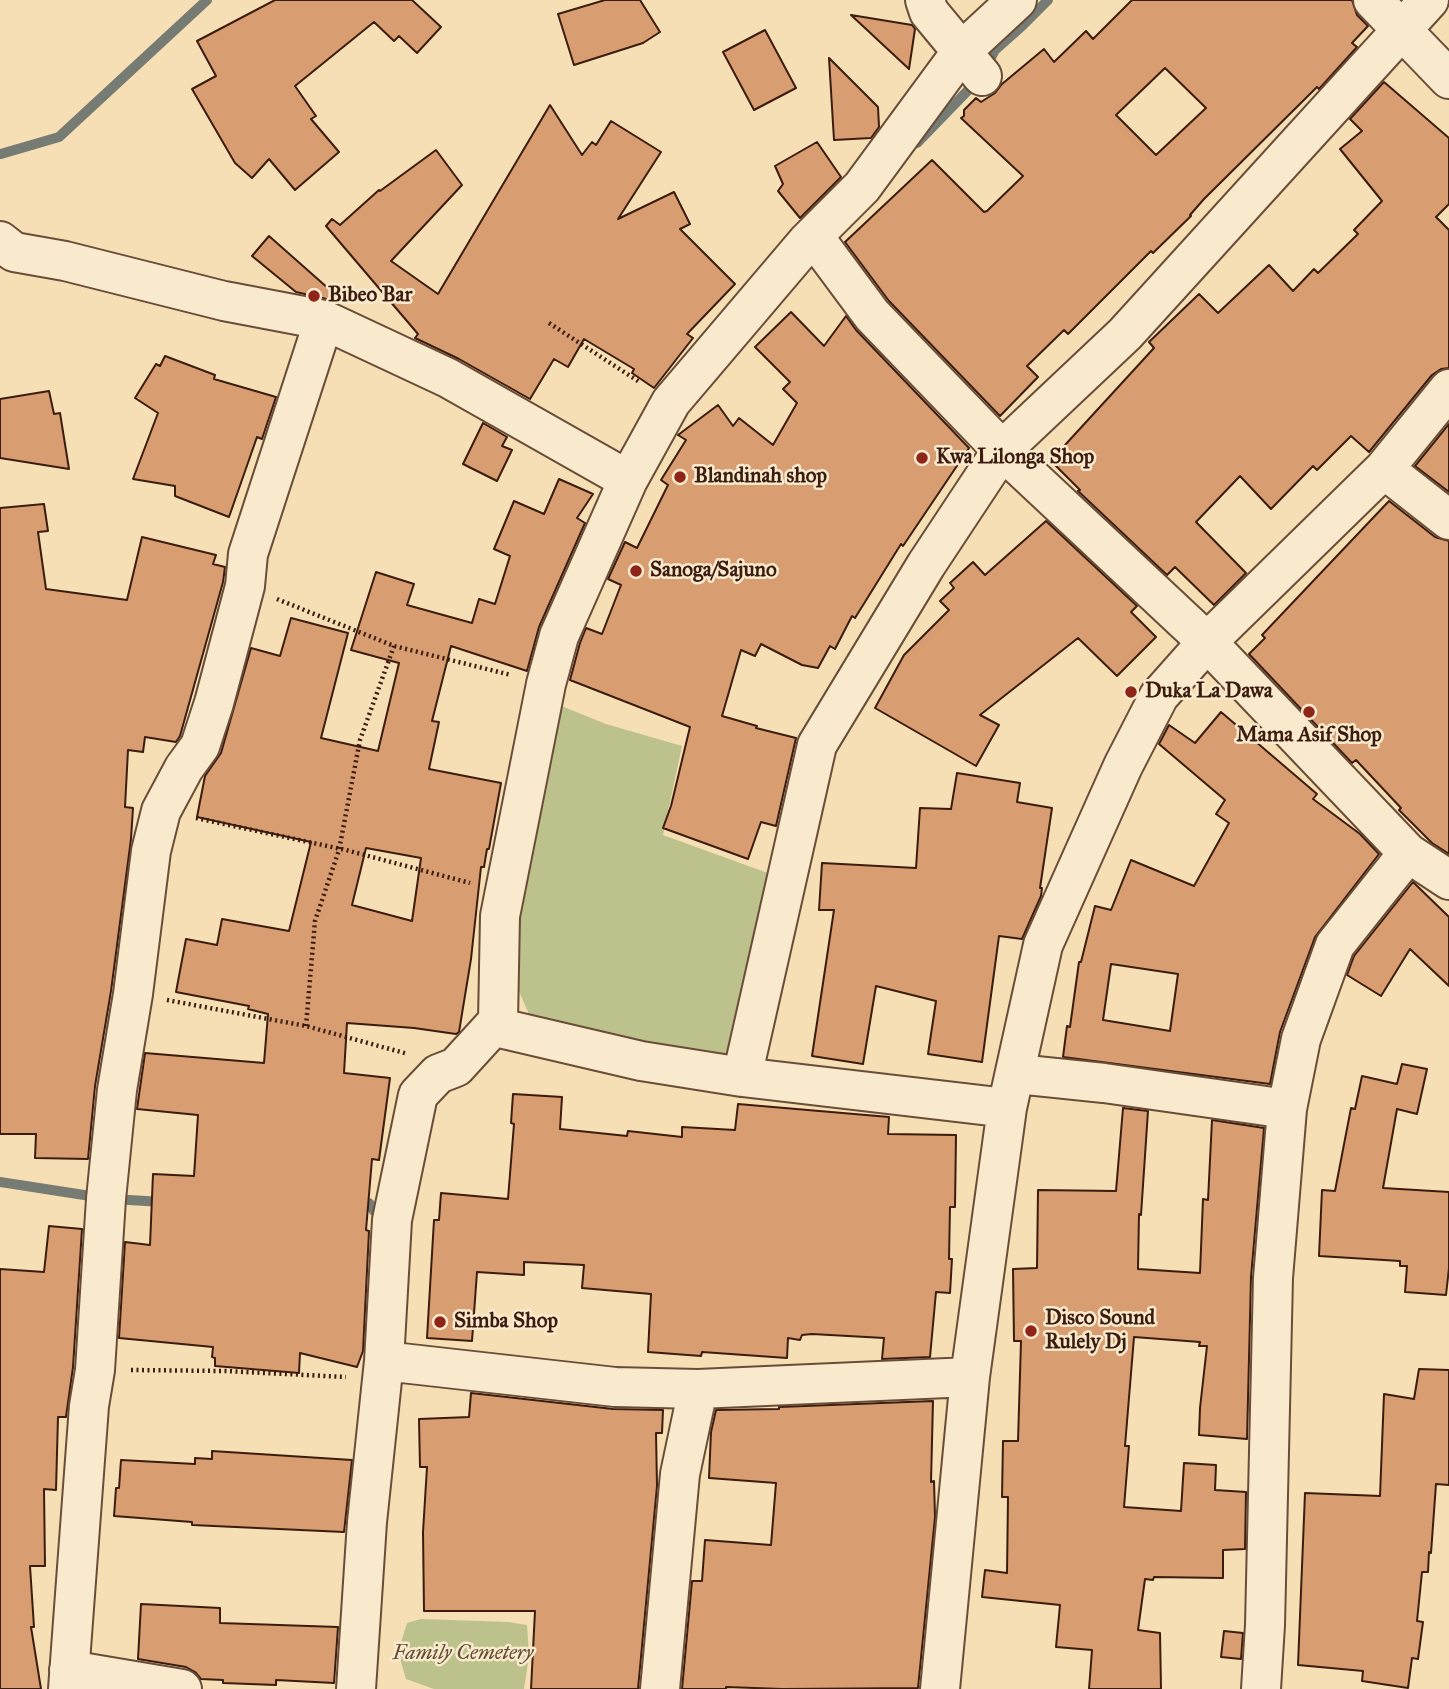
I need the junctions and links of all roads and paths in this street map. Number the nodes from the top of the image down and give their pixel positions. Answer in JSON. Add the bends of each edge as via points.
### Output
{"nodes":[{"id":1,"x":925,"y":0,"type":"edge"},
{"id":2,"x":1017,"y":0,"type":"edge"},
{"id":3,"x":1373,"y":0,"type":"edge"},
{"id":4,"x":1429,"y":0,"type":"edge"},
{"id":5,"x":1401,"y":30,"type":"junction"},
{"id":6,"x":972,"y":64,"type":"junction"},
{"id":7,"x":1449,"y":79,"type":"edge"},
{"id":8,"x":807,"y":242,"type":"junction"},
{"id":9,"x":7,"y":246,"type":"edge"},
{"id":10,"x":324,"y":320,"type":"junction"},
{"id":11,"x":549,"y":323,"type":"dead end"},
{"id":12,"x":1449,"y":389,"type":"edge"},
{"id":13,"x":671,"y":402,"type":"junction"},
{"id":14,"x":1002,"y":450,"type":"junction"},
{"id":15,"x":1384,"y":469,"type":"junction"},
{"id":16,"x":628,"y":480,"type":"junction"},
{"id":17,"x":1449,"y":520,"type":"edge"},
{"id":18,"x":245,"y":586,"type":"junction"},
{"id":19,"x":1207,"y":642,"type":"junction"},
{"id":20,"x":394,"y":646,"type":"junction"},
{"id":21,"x":546,"y":684,"type":"junction"},
{"id":22,"x":161,"y":811,"type":"junction"},
{"id":23,"x":339,"y":850,"type":"junction"},
{"id":24,"x":1408,"y":853,"type":"junction"},
{"id":25,"x":1449,"y":880,"type":"edge"},
{"id":26,"x":505,"y":892,"type":"junction"},
{"id":27,"x":133,"y":994,"type":"junction"},
{"id":28,"x":498,"y":1021,"type":"junction"},
{"id":29,"x":306,"y":1027,"type":"junction"},
{"id":30,"x":456,"y":1067,"type":"junction"},
{"id":31,"x":742,"y":1077,"type":"junction"},
{"id":32,"x":1012,"y":1091,"type":"junction"},
{"id":33,"x":1287,"y":1109,"type":"junction"},
{"id":34,"x":95,"y":1370,"type":"junction"},
{"id":35,"x":383,"y":1370,"type":"junction"},
{"id":36,"x":970,"y":1377,"type":"junction"},
{"id":37,"x":698,"y":1389,"type":"junction"},
{"id":38,"x":69,"y":1679,"type":"edge"},
{"id":39,"x":182,"y":1689,"type":"edge"},
{"id":40,"x":356,"y":1689,"type":"edge"},
{"id":41,"x":660,"y":1689,"type":"edge"},
{"id":42,"x":940,"y":1689,"type":"edge"},
{"id":43,"x":1261,"y":1689,"type":"edge"}],
"edges":[{"from":1,"to":6,"type":"street","via":[[929,12]]},
{"from":2,"to":6,"type":"street"},
{"from":3,"to":5,"type":"street"},
{"from":4,"to":5,"type":"street"},
{"from":5,"to":7,"type":"street"},
{"from":5,"to":14,"type":"street","via":[[1125,334]]},
{"from":6,"to":8,"type":"street"},
{"from":8,"to":13,"type":"street"},
{"from":8,"to":14,"type":"street","via":[[820,245],[872,315]]},
{"from":9,"to":10,"type":"street","via":[[224,301]]},
{"from":10,"to":16,"type":"street","via":[[448,379]]},
{"from":10,"to":18,"type":"street","via":[[248,554]]},
{"from":11,"to":13,"type":"path"},
{"from":12,"to":15,"type":"street"},
{"from":13,"to":16,"type":"street"},
{"from":14,"to":19,"type":"street"},
{"from":14,"to":31,"type":"street","via":[[817,745]]},
{"from":15,"to":17,"type":"street"},
{"from":15,"to":19,"type":"street"},
{"from":16,"to":21,"type":"street","via":[[559,636]]},
{"from":18,"to":20,"type":"path"},
{"from":18,"to":22,"type":"street","via":[[200,746]]},
{"from":19,"to":24,"type":"street"},
{"from":19,"to":32,"type":"street","via":[[1160,696],[1123,766],[1043,945]]},
{"from":20,"to":21,"type":"path"},
{"from":20,"to":23,"type":"path","via":[[360,740]]},
{"from":21,"to":26,"type":"street"},
{"from":22,"to":23,"type":"path"},
{"from":22,"to":27,"type":"street","via":[[151,851]]},
{"from":23,"to":26,"type":"path"},
{"from":23,"to":29,"type":"path","via":[[315,921]]},
{"from":24,"to":25,"type":"street"},
{"from":24,"to":33,"type":"street","via":[[1335,945],[1301,1039]]},
{"from":26,"to":28,"type":"street","via":[[500,916]]},
{"from":27,"to":29,"type":"path"},
{"from":27,"to":34,"type":"street","via":[[117,1090]]},
{"from":28,"to":30,"type":"street"},
{"from":28,"to":31,"type":"street","via":[[504,1029],[629,1058]]},
{"from":29,"to":30,"type":"path"},
{"from":30,"to":35,"type":"street","via":[[438,1074],[418,1095],[392,1220]]},
{"from":31,"to":32,"type":"street"},
{"from":32,"to":33,"type":"street","via":[[1104,1083]]},
{"from":32,"to":36,"type":"street"},
{"from":33,"to":43,"type":"street","via":[[1273,1278]]},
{"from":34,"to":35,"type":"path"},
{"from":34,"to":38,"type":"street"},
{"from":35,"to":37,"type":"street"},
{"from":35,"to":40,"type":"street"},
{"from":36,"to":37,"type":"street"},
{"from":36,"to":42,"type":"street"},
{"from":37,"to":41,"type":"street","via":[[680,1474]]},
{"from":38,"to":39,"type":"street"}]}
